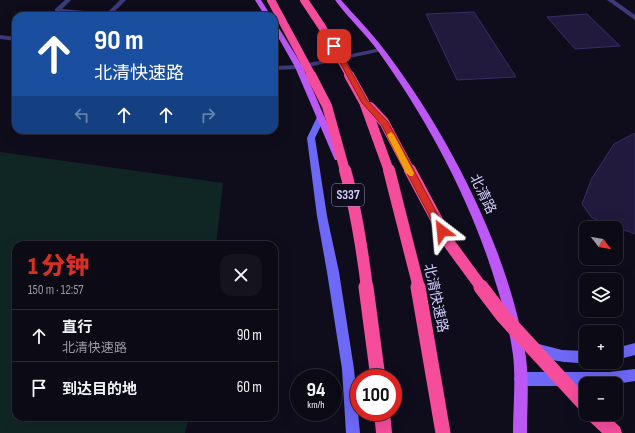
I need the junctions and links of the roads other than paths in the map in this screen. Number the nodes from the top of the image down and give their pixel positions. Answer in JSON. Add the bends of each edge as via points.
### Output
{"nodes":[{"id":1,"x":68,"y":0,"type":"edge"},
{"id":2,"x":122,"y":0,"type":"edge"},
{"id":3,"x":258,"y":0,"type":"edge"},
{"id":4,"x":271,"y":0,"type":"edge"},
{"id":5,"x":304,"y":0,"type":"edge"},
{"id":6,"x":338,"y":0,"type":"edge"},
{"id":7,"x":610,"y":0,"type":"edge"},
{"id":8,"x":77,"y":12,"type":"edge"},
{"id":9,"x":111,"y":12,"type":"edge"},
{"id":10,"x":266,"y":12,"type":"edge"},
{"id":11,"x":635,"y":18,"type":"edge"},
{"id":12,"x":278,"y":32,"type":"edge"},
{"id":13,"x":0,"y":37,"type":"edge"},
{"id":14,"x":12,"y":38,"type":"edge"},
{"id":15,"x":380,"y":50,"type":"junction"},
{"id":16,"x":298,"y":67,"type":"junction"},
{"id":17,"x":278,"y":68,"type":"edge"},
{"id":18,"x":364,"y":102,"type":"junction"},
{"id":19,"x":321,"y":117,"type":"junction"},
{"id":20,"x":518,"y":346,"type":"junction"},
{"id":21,"x":635,"y":349,"type":"edge"},
{"id":22,"x":623,"y":352,"type":"edge"},
{"id":23,"x":579,"y":357,"type":"edge"},
{"id":24,"x":377,"y":369,"type":"edge"},
{"id":25,"x":381,"y":369,"type":"edge"},
{"id":26,"x":635,"y":375,"type":"edge"},
{"id":27,"x":521,"y":379,"type":"junction"},
{"id":28,"x":579,"y":398,"type":"edge"},
{"id":29,"x":383,"y":421,"type":"edge"},
{"id":30,"x":387,"y":421,"type":"edge"},
{"id":31,"x":601,"y":421,"type":"edge"},
{"id":32,"x":353,"y":433,"type":"edge"},
{"id":33,"x":384,"y":433,"type":"edge"},
{"id":34,"x":388,"y":433,"type":"edge"},
{"id":35,"x":443,"y":433,"type":"edge"},
{"id":36,"x":520,"y":433,"type":"edge"},
{"id":37,"x":614,"y":433,"type":"edge"}],
"edges":[{"from":1,"to":8,"type":"street","via":[[57,10]]},
{"from":2,"to":9,"type":"street"},
{"from":3,"to":10,"type":"main road"},
{"from":4,"to":24,"type":"highway","bridge":true,"via":[[327,106],[352,195]]},
{"from":5,"to":18,"type":"highway","name":"北清快速路","bridge":true},
{"from":6,"to":15,"type":"main road","name":"北清路"},
{"from":7,"to":11,"type":"street"},
{"from":12,"to":16,"type":"main road","number":"S337"},
{"from":13,"to":14,"type":"street"},
{"from":15,"to":16,"type":"street"},
{"from":15,"to":20,"type":"main road","name":"北清路","via":[[422,113],[463,186],[482,228],[502,285]]},
{"from":16,"to":17,"type":"street"},
{"from":16,"to":19,"type":"main road","number":"S337"},
{"from":18,"to":28,"type":"highway","bridge":true,"via":[[384,122],[449,243],[503,316]]},
{"from":18,"to":35,"type":"highway","name":"北清快速路","bridge":true,"via":[[386,159],[421,297]]},
{"from":19,"to":25,"type":"main road","number":"S337","via":[[338,158],[356,223],[375,319]]},
{"from":19,"to":32,"type":"street","via":[[312,138],[322,216],[348,368]]},
{"from":20,"to":23,"type":"street","via":[[562,356]]},
{"from":20,"to":27,"type":"main road","name":"北清路"},
{"from":21,"to":22,"type":"street"},
{"from":26,"to":27,"type":"street","via":[[609,379]]},
{"from":27,"to":36,"type":"main road","name":"北清路"},
{"from":29,"to":33,"type":"highway"},
{"from":30,"to":34,"type":"main road"},
{"from":31,"to":37,"type":"highway"}]}
